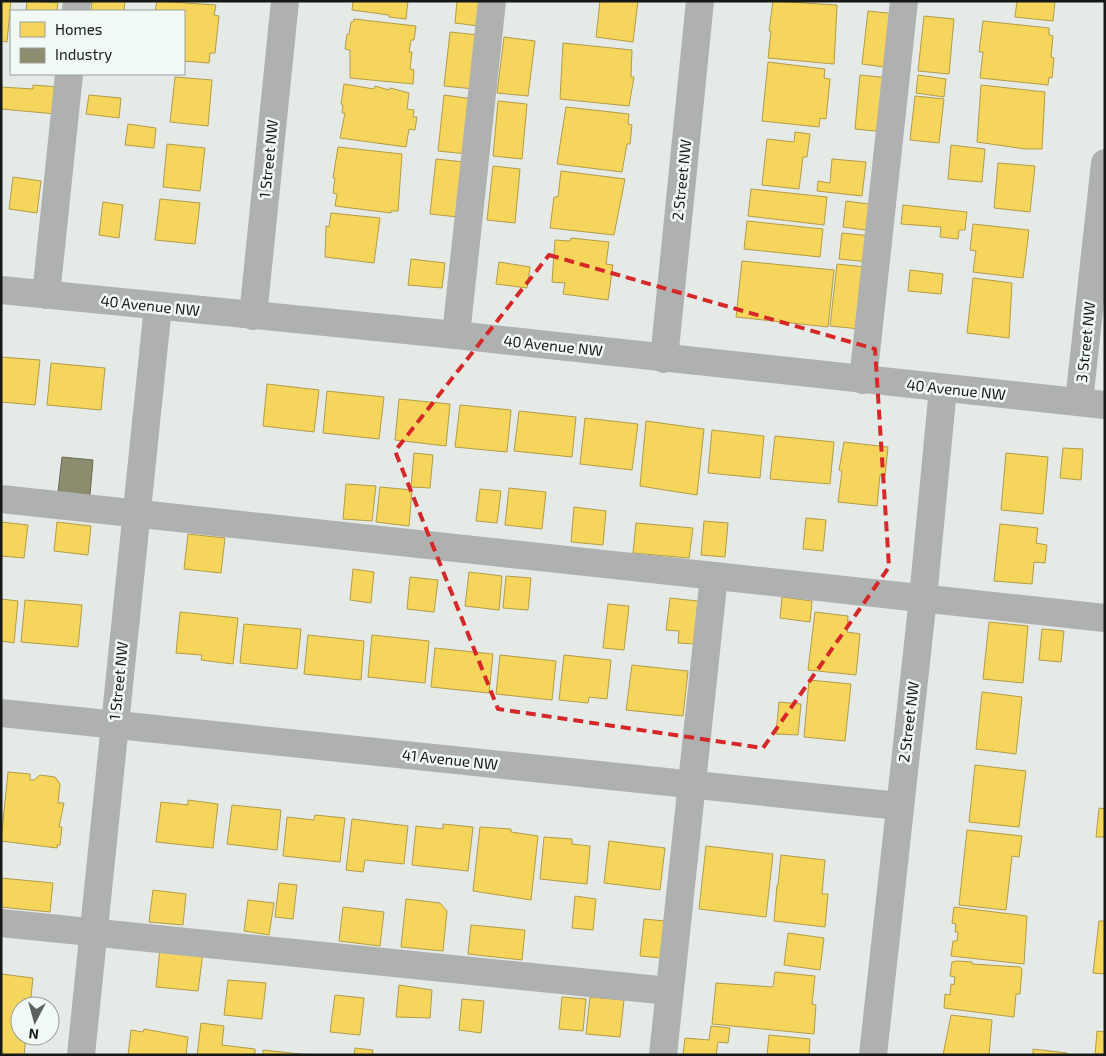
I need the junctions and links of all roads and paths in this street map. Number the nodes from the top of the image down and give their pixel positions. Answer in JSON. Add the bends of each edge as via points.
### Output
{"nodes":[{"id":1,"x":285,"y":1,"type":"edge"},
{"id":2,"x":492,"y":1,"type":"edge"},
{"id":3,"x":700,"y":1,"type":"edge"},
{"id":4,"x":904,"y":1,"type":"edge"},
{"id":5,"x":69,"y":75,"type":"edge"},
{"id":6,"x":1105,"y":163,"type":"edge"},
{"id":7,"x":1,"y":290,"type":"edge"},
{"id":8,"x":46,"y":295,"type":"junction"},
{"id":9,"x":158,"y":306,"type":"junction"},
{"id":10,"x":253,"y":316,"type":"junction"},
{"id":11,"x":456,"y":335,"type":"junction"},
{"id":12,"x":664,"y":359,"type":"junction"},
{"id":13,"x":863,"y":380,"type":"junction"},
{"id":14,"x":943,"y":388,"type":"junction"},
{"id":15,"x":1092,"y":404,"type":"edge"},
{"id":16,"x":1,"y":500,"type":"edge"},
{"id":17,"x":136,"y":514,"type":"junction"},
{"id":18,"x":714,"y":576,"type":"junction"},
{"id":19,"x":923,"y":598,"type":"junction"},
{"id":20,"x":1105,"y":618,"type":"edge"},
{"id":21,"x":1,"y":713,"type":"edge"},
{"id":22,"x":115,"y":724,"type":"junction"},
{"id":23,"x":692,"y":786,"type":"junction"},
{"id":24,"x":899,"y":806,"type":"junction"},
{"id":25,"x":1,"y":923,"type":"edge"},
{"id":26,"x":93,"y":932,"type":"junction"},
{"id":27,"x":669,"y":991,"type":"junction"},
{"id":28,"x":81,"y":1055,"type":"edge"},
{"id":29,"x":663,"y":1055,"type":"edge"},
{"id":30,"x":873,"y":1055,"type":"edge"}],
"edges":[{"from":1,"to":10,"type":"street","name":"1 Street NW"},
{"from":2,"to":11,"type":"street"},
{"from":3,"to":12,"type":"street","name":"2 Street NW"},
{"from":4,"to":13,"type":"street"},
{"from":5,"to":8,"type":"street"},
{"from":6,"to":15,"type":"street","name":"3 Street NW"},
{"from":7,"to":8,"type":"street","name":"40 Avenue NW"},
{"from":8,"to":9,"type":"street","name":"40 Avenue NW"},
{"from":9,"to":10,"type":"street","name":"40 Avenue NW"},
{"from":9,"to":17,"type":"street","name":"1 Street NW"},
{"from":10,"to":11,"type":"street","name":"40 Avenue NW"},
{"from":11,"to":12,"type":"street","name":"40 Avenue NW"},
{"from":12,"to":13,"type":"street","name":"40 Avenue NW"},
{"from":13,"to":14,"type":"street","name":"40 Avenue NW"},
{"from":14,"to":15,"type":"street","name":"40 Avenue NW"},
{"from":14,"to":19,"type":"street","name":"2 Street NW"},
{"from":16,"to":17,"type":"street"},
{"from":17,"to":18,"type":"street"},
{"from":17,"to":22,"type":"street","name":"1 Street NW"},
{"from":18,"to":19,"type":"street"},
{"from":18,"to":23,"type":"street"},
{"from":19,"to":20,"type":"street"},
{"from":19,"to":24,"type":"street","name":"2 Street NW"},
{"from":21,"to":22,"type":"street","name":"41 Avenue NW"},
{"from":22,"to":23,"type":"street","name":"41 Avenue NW"},
{"from":22,"to":26,"type":"street","name":"1 Street NW"},
{"from":23,"to":24,"type":"street","name":"41 Avenue NW"},
{"from":23,"to":27,"type":"street"},
{"from":24,"to":30,"type":"street","name":"2 Street NW"},
{"from":25,"to":26,"type":"street"},
{"from":26,"to":27,"type":"street"},
{"from":26,"to":28,"type":"street","name":"1 Street NW"},
{"from":27,"to":29,"type":"street"}]}
